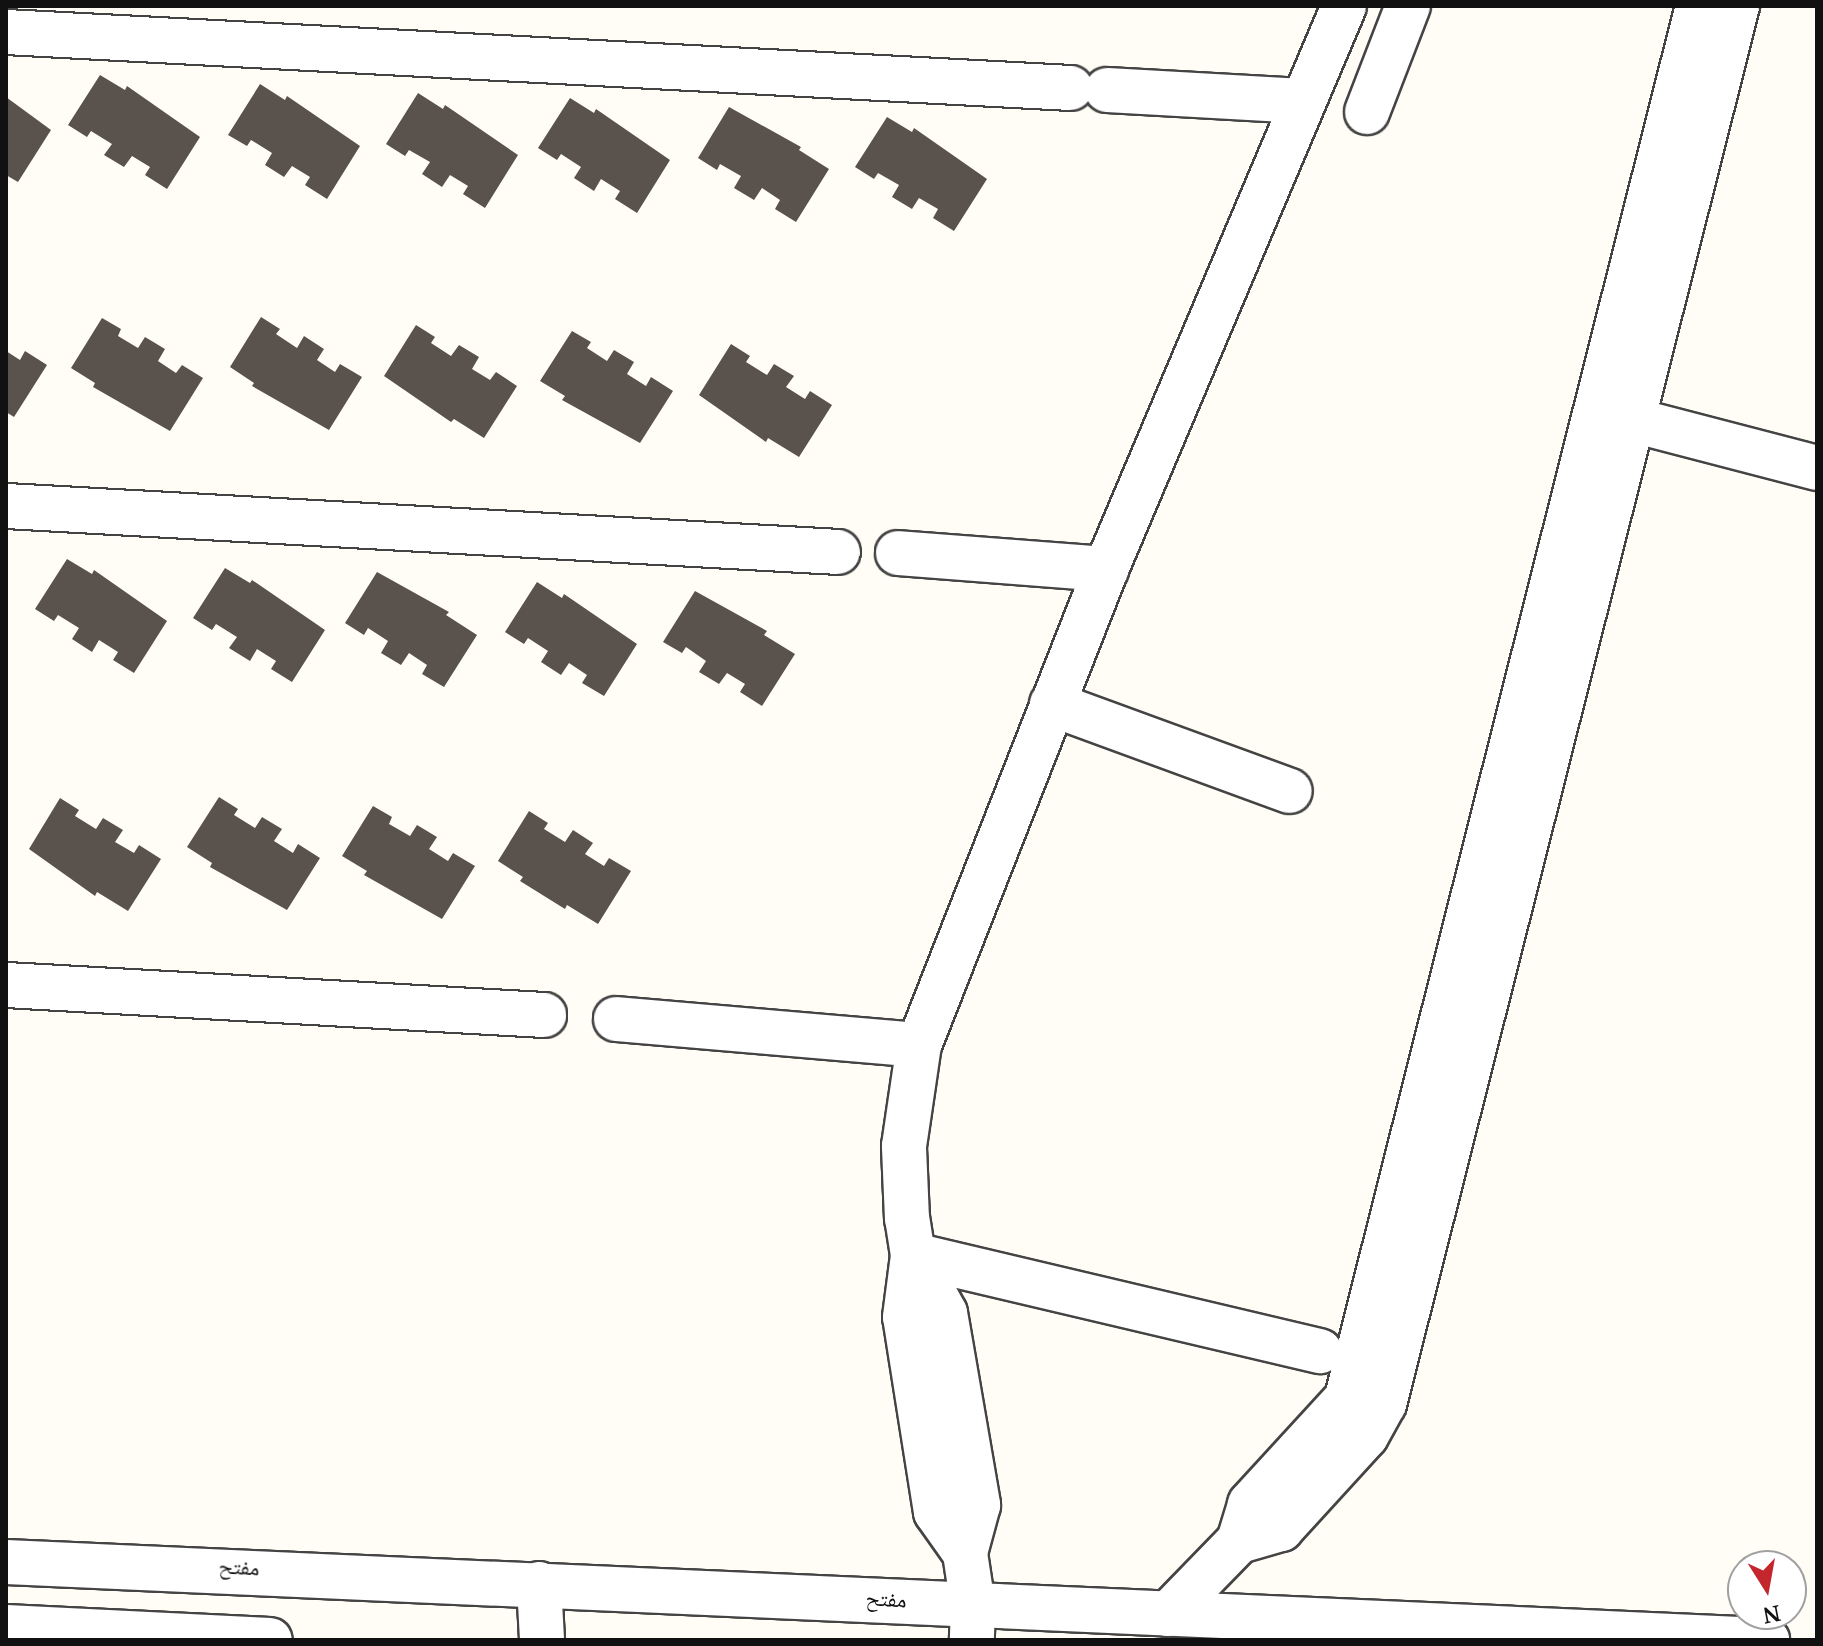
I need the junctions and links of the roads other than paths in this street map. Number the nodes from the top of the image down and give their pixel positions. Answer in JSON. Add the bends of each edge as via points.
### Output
{"nodes":[{"id":1,"x":1344,"y":6,"type":"edge"},
{"id":2,"x":1408,"y":6,"type":"edge"},
{"id":3,"x":1698,"y":6,"type":"edge"},
{"id":4,"x":1737,"y":6,"type":"edge"},
{"id":5,"x":6,"y":32,"type":"edge"},
{"id":6,"x":1303,"y":101,"type":"junction"},
{"id":7,"x":1367,"y":112,"type":"dead end"},
{"id":8,"x":1614,"y":415,"type":"junction"},
{"id":9,"x":1817,"y":468,"type":"edge"},
{"id":10,"x":6,"y":506,"type":"edge"},
{"id":11,"x":838,"y":552,"type":"dead end"},
{"id":12,"x":898,"y":553,"type":"dead end"},
{"id":13,"x":1106,"y":569,"type":"junction"},
{"id":14,"x":1052,"y":704,"type":"junction"},
{"id":15,"x":1290,"y":791,"type":"dead end"},
{"id":16,"x":6,"y":985,"type":"edge"},
{"id":17,"x":544,"y":1015,"type":"dead end"},
{"id":18,"x":616,"y":1019,"type":"dead end"},
{"id":19,"x":919,"y":1045,"type":"junction"},
{"id":20,"x":913,"y":1255,"type":"junction"},
{"id":21,"x":1320,"y":1351,"type":"dead end"},
{"id":22,"x":6,"y":1562,"type":"edge"},
{"id":23,"x":539,"y":1584,"type":"junction"},
{"id":24,"x":972,"y":1623,"type":"edge"},
{"id":25,"x":1195,"y":1623,"type":"edge"},
{"id":26,"x":6,"y":1627,"type":"edge"},
{"id":27,"x":270,"y":1640,"type":"edge"},
{"id":28,"x":542,"y":1640,"type":"edge"},
{"id":29,"x":1767,"y":1640,"type":"edge"}],
"edges":[{"from":1,"to":6,"type":"street"},
{"from":2,"to":7,"type":"street"},
{"from":3,"to":8,"type":"street"},
{"from":4,"to":8,"type":"street"},
{"from":5,"to":6,"type":"street"},
{"from":6,"to":13,"type":"street"},
{"from":8,"to":9,"type":"street"},
{"from":8,"to":25,"type":"street","via":[[1403,1251],[1384,1404],[1366,1436],[1281,1529],[1239,1541]]},
{"from":10,"to":11,"type":"street"},
{"from":12,"to":13,"type":"street"},
{"from":13,"to":14,"type":"street"},
{"from":14,"to":15,"type":"street"},
{"from":14,"to":19,"type":"street"},
{"from":16,"to":17,"type":"street"},
{"from":18,"to":19,"type":"street"},
{"from":19,"to":20,"type":"street","via":[[904,1146]]},
{"from":20,"to":21,"type":"street"},
{"from":20,"to":24,"type":"street","via":[[905,1317],[936,1512],[965,1553]]},
{"from":22,"to":23,"type":"street","name":"مفتح"},
{"from":23,"to":24,"type":"street","name":"مفتح"},
{"from":23,"to":28,"type":"street"},
{"from":24,"to":25,"type":"street","name":"مفتح"},
{"from":25,"to":29,"type":"street","name":"مفتح"},
{"from":26,"to":27,"type":"street"}]}
